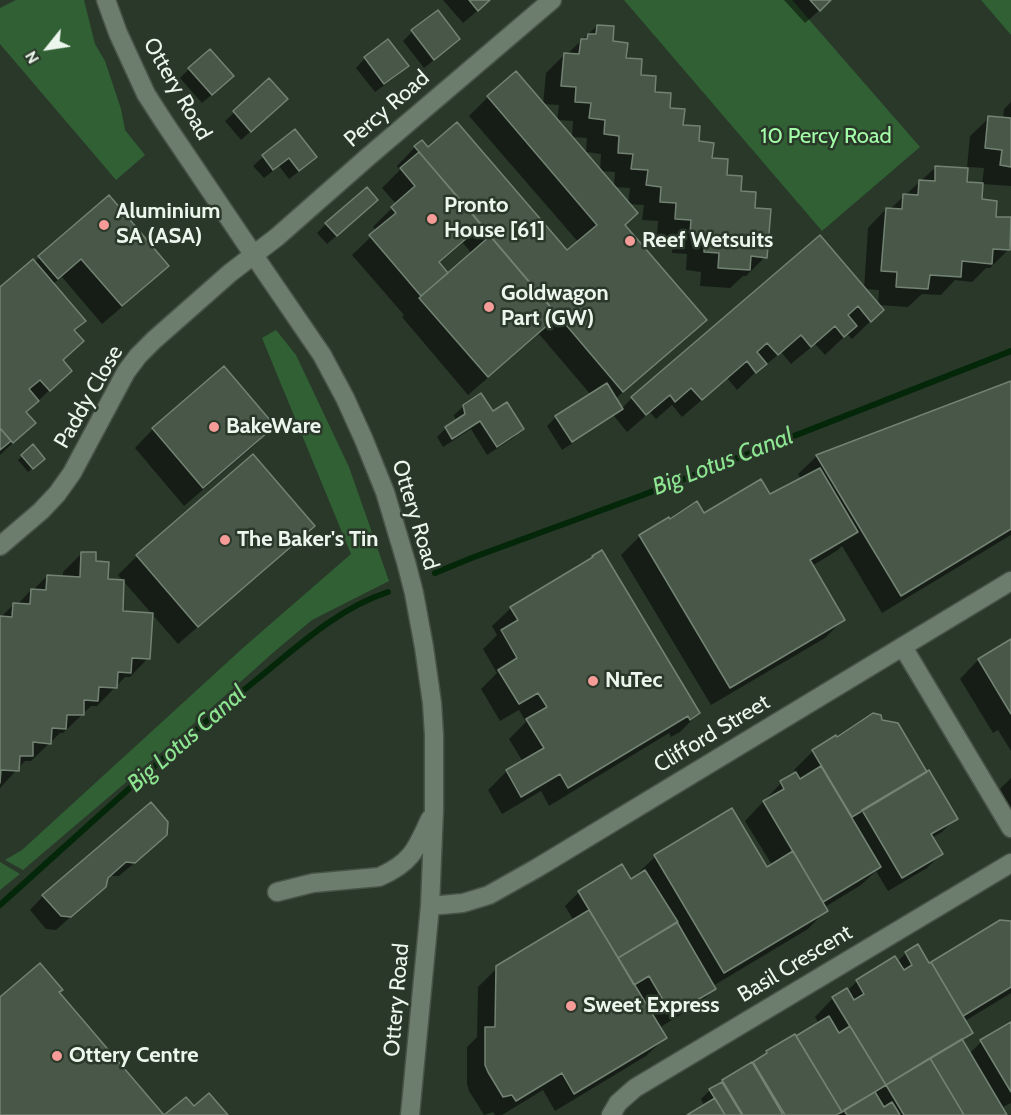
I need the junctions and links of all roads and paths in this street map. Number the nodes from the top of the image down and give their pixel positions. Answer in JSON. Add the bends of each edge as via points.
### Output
{"nodes":[{"id":1,"x":106,"y":0,"type":"edge"},
{"id":2,"x":552,"y":0,"type":"edge"},
{"id":3,"x":253,"y":254,"type":"junction"},
{"id":4,"x":0,"y":546,"type":"edge"},
{"id":5,"x":1011,"y":581,"type":"edge"},
{"id":6,"x":903,"y":647,"type":"junction"},
{"id":7,"x":434,"y":809,"type":"junction"},
{"id":8,"x":1011,"y":828,"type":"edge"},
{"id":9,"x":1011,"y":863,"type":"edge"},
{"id":10,"x":277,"y":892,"type":"dead end"},
{"id":11,"x":430,"y":906,"type":"junction"},
{"id":12,"x":410,"y":1115,"type":"edge"},
{"id":13,"x":611,"y":1115,"type":"edge"}],
"edges":[{"from":1,"to":3,"type":"street","name":"Ottery Road","via":[[146,94]]},
{"from":2,"to":3,"type":"street","name":"Percy Road"},
{"from":3,"to":4,"type":"street","name":"Paddy Close","via":[[138,356],[68,480],[41,511]]},
{"from":3,"to":7,"type":"street","name":"Ottery Road","via":[[322,355],[385,492],[414,593],[424,647],[434,735]]},
{"from":5,"to":6,"type":"street","name":"Clifford Street"},
{"from":6,"to":8,"type":"street"},
{"from":6,"to":11,"type":"street","name":"Clifford Street","via":[[489,895],[463,903]]},
{"from":7,"to":10,"type":"street","via":[[413,853],[388,873]]},
{"from":7,"to":11,"type":"street","name":"Ottery Road"},
{"from":9,"to":13,"type":"street","name":"Basil Crescent","via":[[635,1088]]},
{"from":11,"to":12,"type":"street","name":"Ottery Road"}]}
